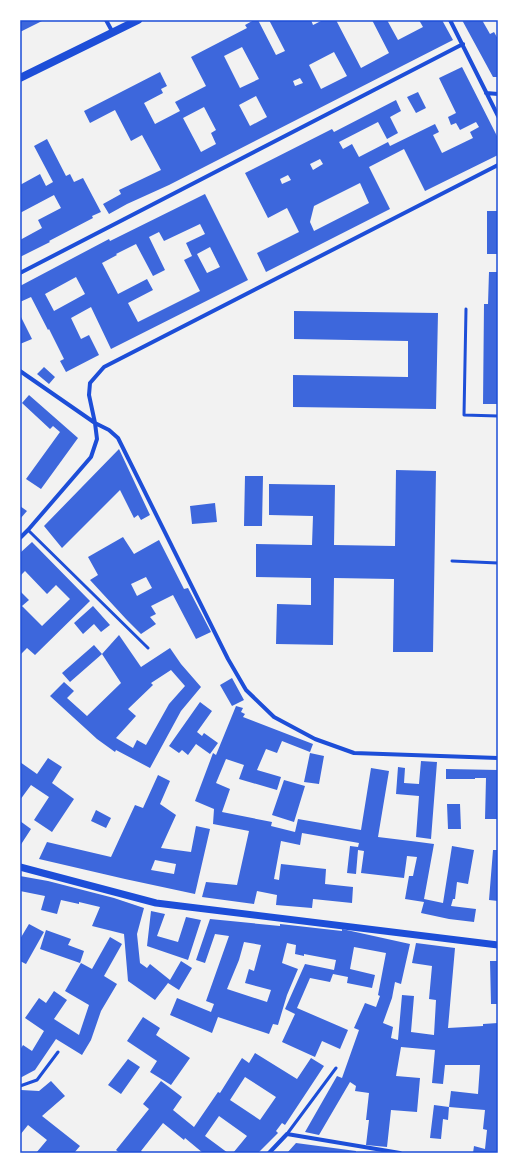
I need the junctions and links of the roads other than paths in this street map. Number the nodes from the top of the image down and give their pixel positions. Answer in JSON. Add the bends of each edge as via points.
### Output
{"nodes":[{"id":1,"x":106,"y":20,"type":"edge"},
{"id":2,"x":138,"y":20,"type":"edge"},
{"id":3,"x":450,"y":20,"type":"edge"},
{"id":4,"x":113,"y":33,"type":"junction"},
{"id":5,"x":463,"y":44,"type":"junction"},
{"id":6,"x":20,"y":78,"type":"edge"},
{"id":7,"x":486,"y":93,"type":"junction"},
{"id":8,"x":498,"y":94,"type":"edge"},
{"id":9,"x":498,"y":116,"type":"edge"},
{"id":10,"x":498,"y":165,"type":"edge"},
{"id":11,"x":20,"y":273,"type":"edge"},
{"id":12,"x":466,"y":309,"type":"dead end"},
{"id":13,"x":20,"y":371,"type":"edge"},
{"id":14,"x":498,"y":416,"type":"edge"},
{"id":15,"x":95,"y":423,"type":"junction"},
{"id":16,"x":28,"y":530,"type":"junction"},
{"id":17,"x":20,"y":538,"type":"edge"},
{"id":18,"x":452,"y":561,"type":"dead end"},
{"id":19,"x":498,"y":563,"type":"edge"},
{"id":20,"x":148,"y":648,"type":"dead end"},
{"id":21,"x":498,"y":758,"type":"edge"},
{"id":22,"x":20,"y":866,"type":"edge"},
{"id":23,"x":498,"y":945,"type":"edge"},
{"id":24,"x":58,"y":1052,"type":"dead end"},
{"id":25,"x":336,"y":1068,"type":"dead end"},
{"id":26,"x":20,"y":1086,"type":"edge"},
{"id":27,"x":287,"y":1134,"type":"junction"},
{"id":28,"x":269,"y":1153,"type":"edge"},
{"id":29,"x":400,"y":1153,"type":"edge"}],
"edges":[{"from":1,"to":4,"type":"street"},
{"from":2,"to":4,"type":"main road"},
{"from":3,"to":5,"type":"street"},
{"from":4,"to":6,"type":"main road"},
{"from":5,"to":7,"type":"street"},
{"from":5,"to":11,"type":"street"},
{"from":7,"to":8,"type":"street"},
{"from":7,"to":9,"type":"street"},
{"from":10,"to":15,"type":"street","via":[[104,367],[90,383],[89,394]]},
{"from":12,"to":14,"type":"lane","via":[[464,414]]},
{"from":13,"to":15,"type":"street"},
{"from":15,"to":16,"type":"street","via":[[97,439],[91,457]]},
{"from":15,"to":21,"type":"street","via":[[118,438],[228,659],[246,690],[274,717],[315,739],[354,753]]},
{"from":16,"to":17,"type":"street"},
{"from":16,"to":20,"type":"lane"},
{"from":18,"to":19,"type":"lane"},
{"from":22,"to":23,"type":"street","via":[[156,903]]},
{"from":24,"to":26,"type":"lane","via":[[37,1080]]},
{"from":25,"to":27,"type":"lane"},
{"from":27,"to":28,"type":"street"},
{"from":27,"to":29,"type":"street"}]}
